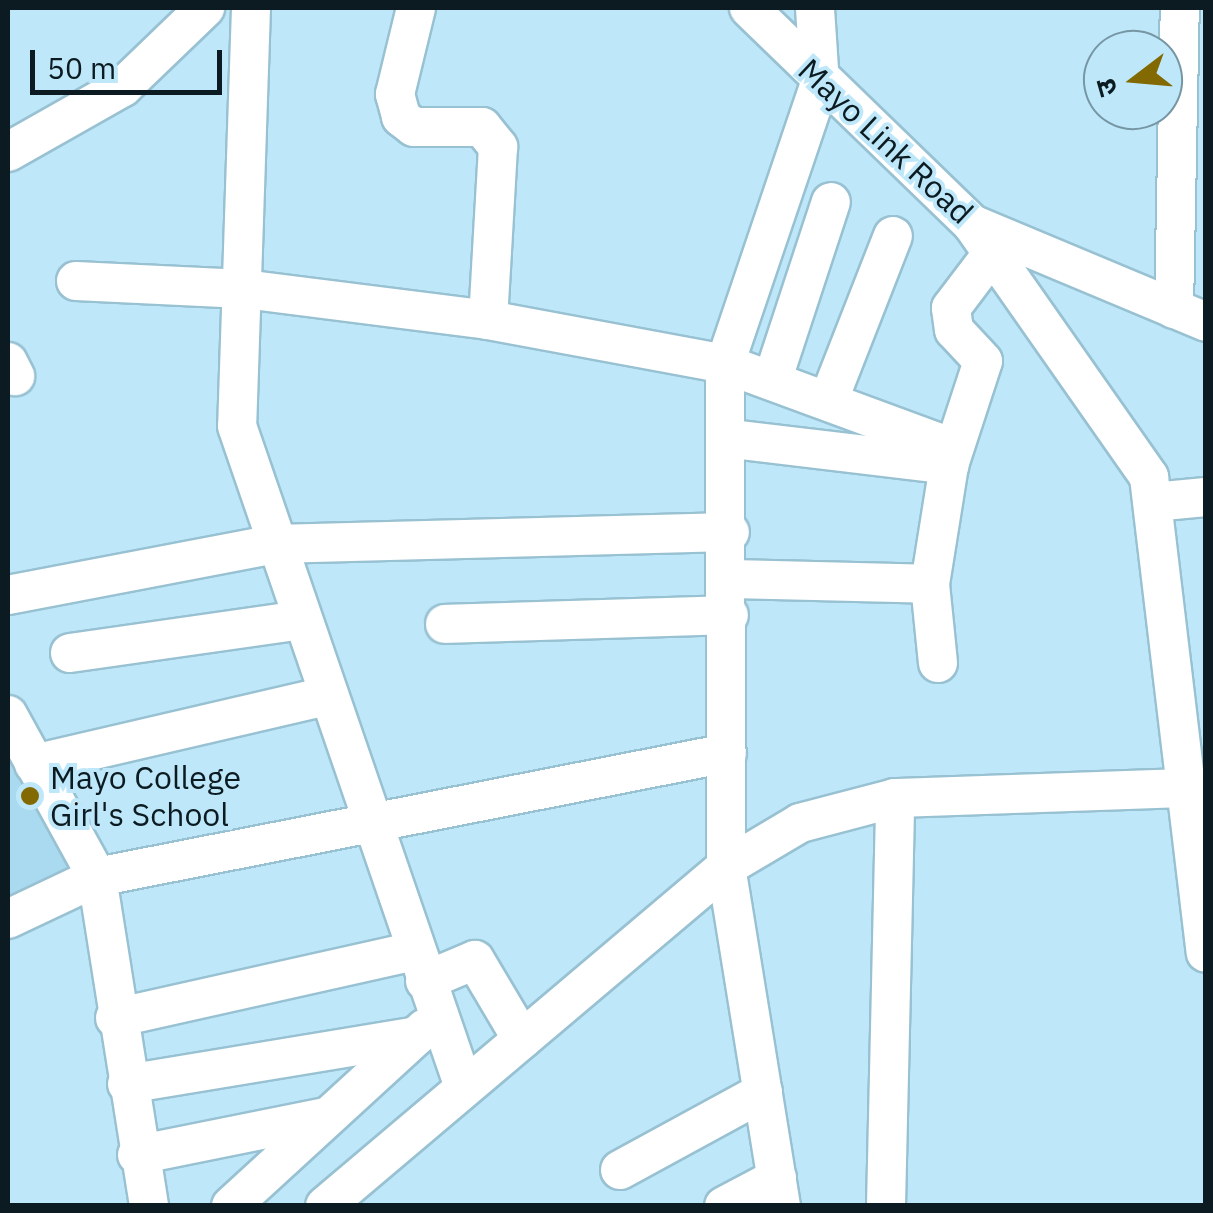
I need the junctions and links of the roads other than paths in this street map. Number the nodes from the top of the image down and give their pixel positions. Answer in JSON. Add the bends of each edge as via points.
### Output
{"nodes":[{"id":1,"x":204,"y":8,"type":"edge"},
{"id":2,"x":251,"y":8,"type":"edge"},
{"id":3,"x":416,"y":8,"type":"edge"},
{"id":4,"x":749,"y":8,"type":"edge"},
{"id":5,"x":815,"y":8,"type":"edge"},
{"id":6,"x":1180,"y":8,"type":"edge"},
{"id":7,"x":820,"y":84,"type":"junction"},
{"id":8,"x":8,"y":152,"type":"edge"},
{"id":9,"x":830,"y":202,"type":"dead end"},
{"id":10,"x":972,"y":224,"type":"junction"},
{"id":11,"x":893,"y":236,"type":"dead end"},
{"id":12,"x":970,"y":280,"type":"junction"},
{"id":13,"x":76,"y":281,"type":"dead end"},
{"id":14,"x":244,"y":289,"type":"junction"},
{"id":15,"x":1190,"y":315,"type":"edge"},
{"id":16,"x":488,"y":320,"type":"junction"},
{"id":17,"x":724,"y":364,"type":"junction"},
{"id":18,"x":774,"y":375,"type":"junction"},
{"id":19,"x":829,"y":399,"type":"junction"},
{"id":20,"x":732,"y":440,"type":"junction"},
{"id":21,"x":952,"y":457,"type":"junction"},
{"id":22,"x":1206,"y":497,"type":"edge"},
{"id":23,"x":1154,"y":502,"type":"junction"},
{"id":24,"x":730,"y":532,"type":"junction"},
{"id":25,"x":275,"y":544,"type":"junction"},
{"id":26,"x":930,"y":584,"type":"junction"},
{"id":27,"x":8,"y":596,"type":"edge"},
{"id":28,"x":730,"y":597,"type":"junction"},
{"id":29,"x":301,"y":620,"type":"junction"},
{"id":30,"x":445,"y":624,"type":"dead end"},
{"id":31,"x":70,"y":653,"type":"dead end"},
{"id":32,"x":938,"y":662,"type":"dead end"},
{"id":33,"x":1192,"y":682,"type":"edge"},
{"id":34,"x":326,"y":696,"type":"junction"},
{"id":35,"x":8,"y":715,"type":"edge"},
{"id":36,"x":728,"y":753,"type":"junction"},
{"id":37,"x":34,"y":764,"type":"junction"},
{"id":38,"x":1187,"y":788,"type":"junction"},
{"id":39,"x":895,"y":798,"type":"junction"},
{"id":40,"x":368,"y":823,"type":"junction"},
{"id":41,"x":726,"y":867,"type":"junction"},
{"id":42,"x":97,"y":877,"type":"junction"},
{"id":43,"x":8,"y":919,"type":"edge"},
{"id":44,"x":1206,"y":953,"type":"edge"},
{"id":45,"x":424,"y":996,"type":"junction"},
{"id":46,"x":115,"y":1018,"type":"junction"},
{"id":47,"x":522,"y":1039,"type":"junction"},
{"id":48,"x":127,"y":1084,"type":"junction"},
{"id":49,"x":464,"y":1087,"type":"junction"},
{"id":50,"x":763,"y":1092,"type":"junction"},
{"id":51,"x":326,"y":1117,"type":"junction"},
{"id":52,"x":137,"y":1155,"type":"junction"},
{"id":53,"x":620,"y":1170,"type":"dead end"},
{"id":54,"x":779,"y":1192,"type":"edge"},
{"id":55,"x":150,"y":1206,"type":"edge"},
{"id":56,"x":231,"y":1206,"type":"edge"},
{"id":57,"x":325,"y":1206,"type":"edge"},
{"id":58,"x":724,"y":1206,"type":"edge"},
{"id":59,"x":886,"y":1206,"type":"edge"}],
"edges":[{"from":1,"to":8,"type":"street","via":[[122,87]]},
{"from":2,"to":14,"type":"street"},
{"from":3,"to":16,"type":"street","via":[[395,94],[401,117],[414,127],[482,127],[498,147]]},
{"from":4,"to":7,"type":"street","name":"Mayo Link Road"},
{"from":5,"to":7,"type":"street"},
{"from":6,"to":15,"type":"street"},
{"from":7,"to":10,"type":"street","name":"Mayo Link Road"},
{"from":7,"to":17,"type":"street"},
{"from":9,"to":18,"type":"street"},
{"from":10,"to":12,"type":"street"},
{"from":10,"to":15,"type":"street","name":"Mayo Link Road"},
{"from":11,"to":19,"type":"street"},
{"from":12,"to":21,"type":"street","via":[[951,324],[984,361]]},
{"from":12,"to":23,"type":"street","via":[[1132,442]]},
{"from":13,"to":14,"type":"street"},
{"from":14,"to":16,"type":"street"},
{"from":14,"to":25,"type":"street","via":[[237,426]]},
{"from":16,"to":17,"type":"street"},
{"from":17,"to":18,"type":"street"},
{"from":17,"to":20,"type":"street"},
{"from":18,"to":19,"type":"street"},
{"from":19,"to":21,"type":"street"},
{"from":20,"to":21,"type":"street"},
{"from":20,"to":24,"type":"street"},
{"from":21,"to":26,"type":"street"},
{"from":22,"to":23,"type":"street"},
{"from":23,"to":33,"type":"street"},
{"from":24,"to":25,"type":"street"},
{"from":24,"to":28,"type":"street"},
{"from":25,"to":27,"type":"street"},
{"from":25,"to":29,"type":"street"},
{"from":26,"to":28,"type":"street"},
{"from":26,"to":32,"type":"street"},
{"from":28,"to":30,"type":"street"},
{"from":28,"to":36,"type":"street"},
{"from":29,"to":31,"type":"street"},
{"from":29,"to":34,"type":"street"},
{"from":33,"to":38,"type":"street"},
{"from":34,"to":37,"type":"street"},
{"from":34,"to":40,"type":"street"},
{"from":35,"to":37,"type":"street"},
{"from":36,"to":40,"type":"street"},
{"from":36,"to":41,"type":"street"},
{"from":37,"to":42,"type":"street"},
{"from":38,"to":39,"type":"street"},
{"from":38,"to":44,"type":"street"},
{"from":39,"to":41,"type":"street","via":[[800,823]]},
{"from":39,"to":59,"type":"street"},
{"from":40,"to":42,"type":"street"},
{"from":40,"to":45,"type":"street"},
{"from":41,"to":47,"type":"street"},
{"from":41,"to":50,"type":"street"},
{"from":42,"to":43,"type":"street"},
{"from":42,"to":46,"type":"street"},
{"from":45,"to":46,"type":"street"},
{"from":45,"to":47,"type":"street","via":[[475,960]]},
{"from":45,"to":48,"type":"street"},
{"from":45,"to":49,"type":"street"},
{"from":45,"to":51,"type":"street"},
{"from":46,"to":48,"type":"street"},
{"from":47,"to":49,"type":"street"},
{"from":48,"to":52,"type":"street"},
{"from":49,"to":57,"type":"street"},
{"from":50,"to":53,"type":"street"},
{"from":50,"to":54,"type":"street"},
{"from":51,"to":52,"type":"street"},
{"from":51,"to":56,"type":"street"},
{"from":52,"to":55,"type":"street"},
{"from":54,"to":58,"type":"street"}]}
